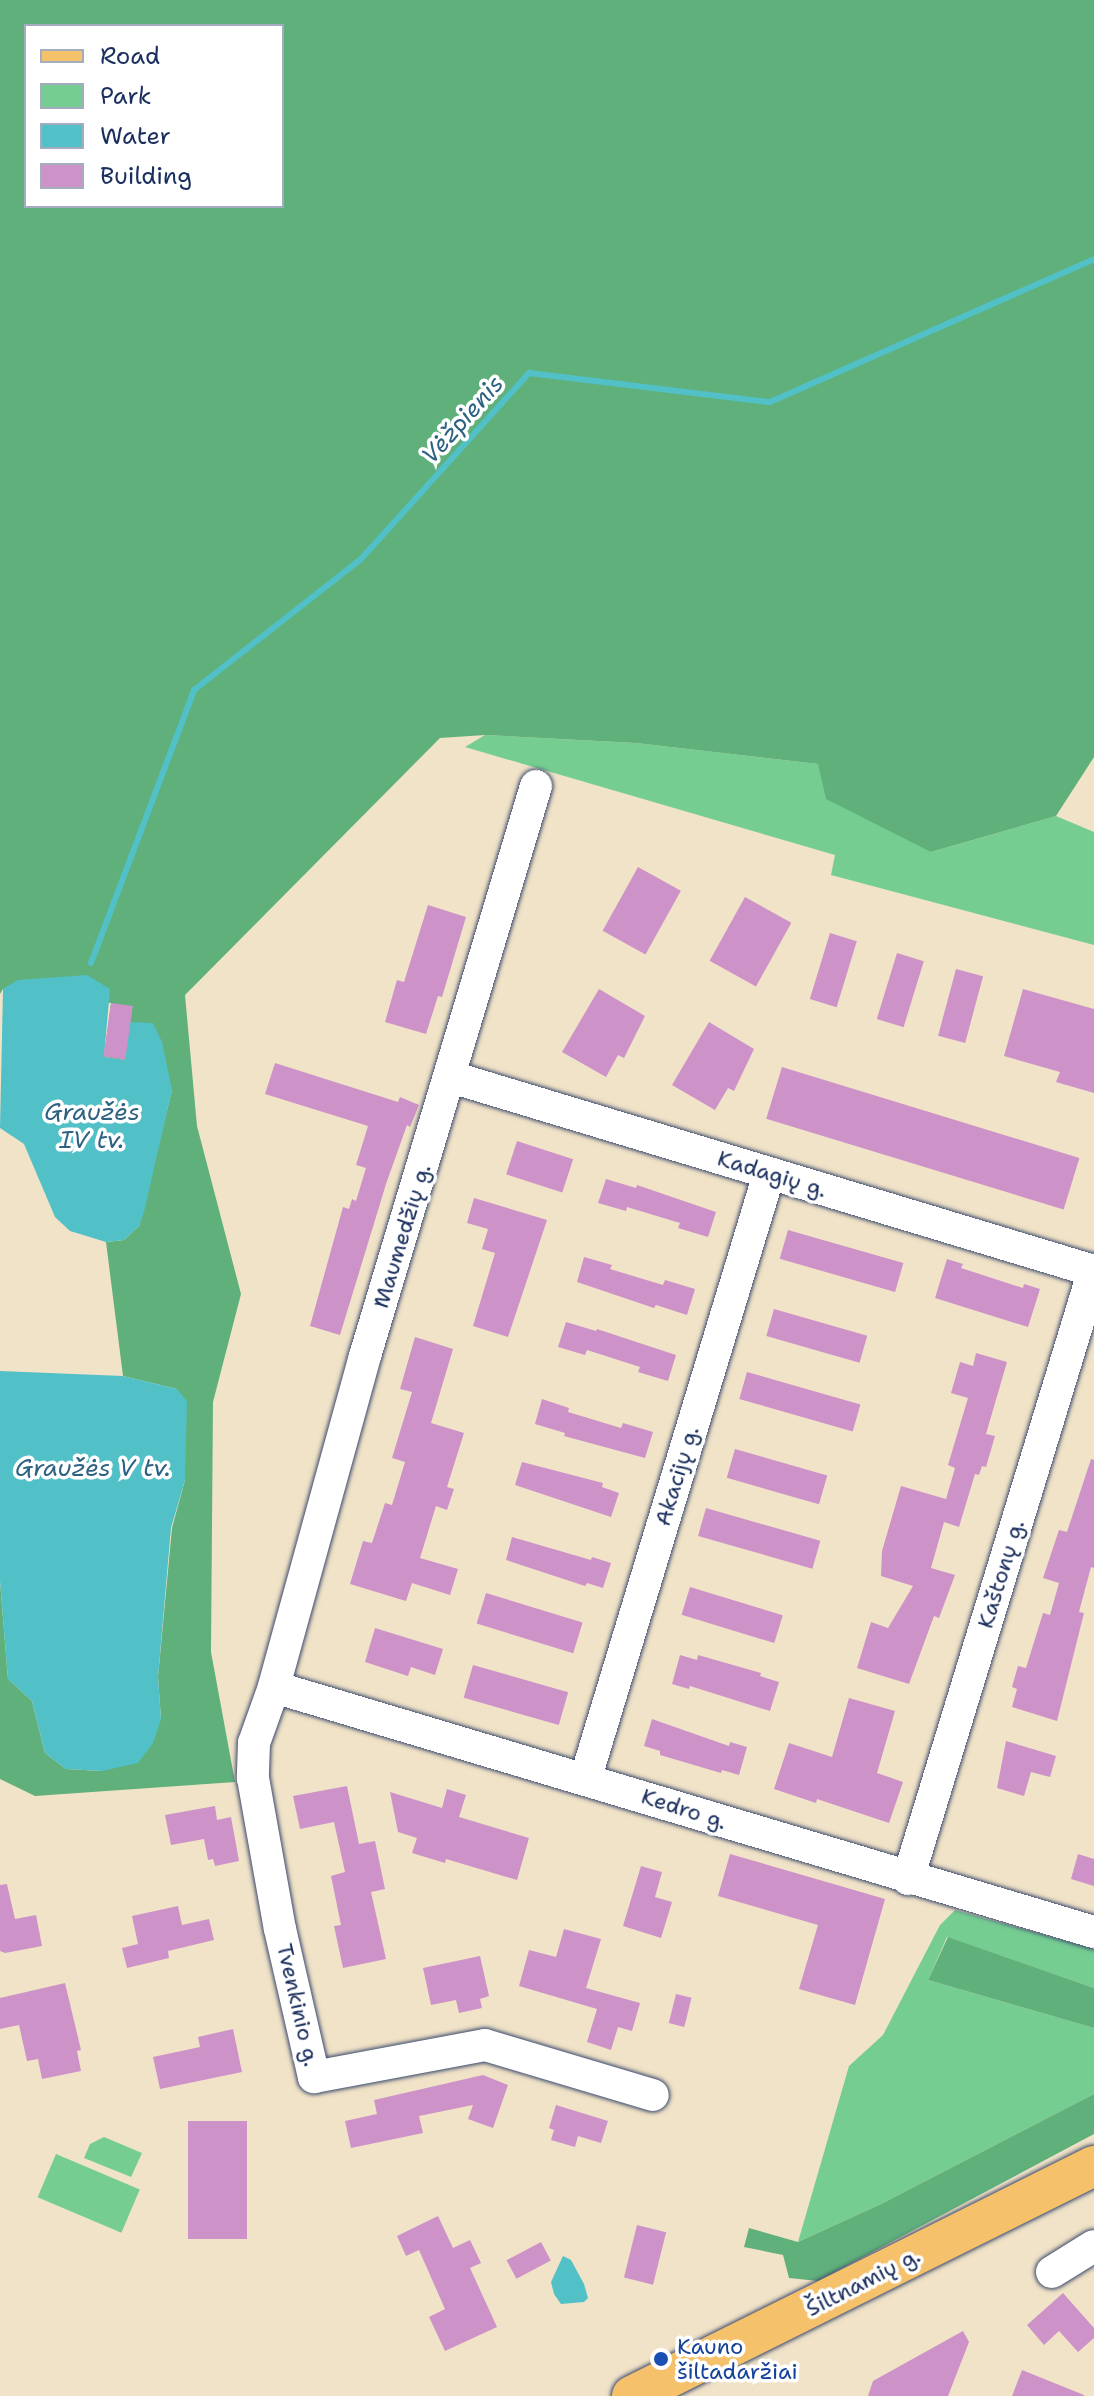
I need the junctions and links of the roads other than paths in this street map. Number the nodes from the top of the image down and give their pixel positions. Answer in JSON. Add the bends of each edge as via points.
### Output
{"nodes":[{"id":1,"x":536,"y":786,"type":"dead end"},
{"id":2,"x":451,"y":1077,"type":"junction"},
{"id":3,"x":769,"y":1174,"type":"junction"},
{"id":4,"x":1094,"y":1270,"type":"edge"},
{"id":5,"x":274,"y":1687,"type":"junction"},
{"id":6,"x":586,"y":1777,"type":"junction"},
{"id":7,"x":908,"y":1879,"type":"junction"},
{"id":8,"x":1094,"y":1932,"type":"edge"},
{"id":9,"x":653,"y":2095,"type":"dead end"},
{"id":10,"x":1090,"y":2176,"type":"edge"},
{"id":11,"x":1094,"y":2246,"type":"edge"},
{"id":12,"x":1052,"y":2272,"type":"dead end"},
{"id":13,"x":632,"y":2396,"type":"edge"}],
"edges":[{"from":1,"to":2,"type":"street","name":"Maumedžių g."},
{"from":2,"to":3,"type":"street","name":"Kadagių g."},
{"from":2,"to":5,"type":"street","name":"Maumedžių g.","via":[[365,1356]]},
{"from":3,"to":4,"type":"street","name":"Kadagių g."},
{"from":3,"to":6,"type":"street","name":"Akacijų g."},
{"from":4,"to":7,"type":"street","name":"Kaštonų g."},
{"from":5,"to":6,"type":"street","name":"Kedro g."},
{"from":5,"to":9,"type":"street","name":"Tvenkinio g.","via":[[254,1743],[253,1778],[314,2077],[485,2045]]},
{"from":6,"to":7,"type":"street","name":"Kedro g."},
{"from":7,"to":8,"type":"street","name":"Kedro g."},
{"from":10,"to":13,"type":"main road","name":"Šiltnamių g."},
{"from":11,"to":12,"type":"street"}]}
